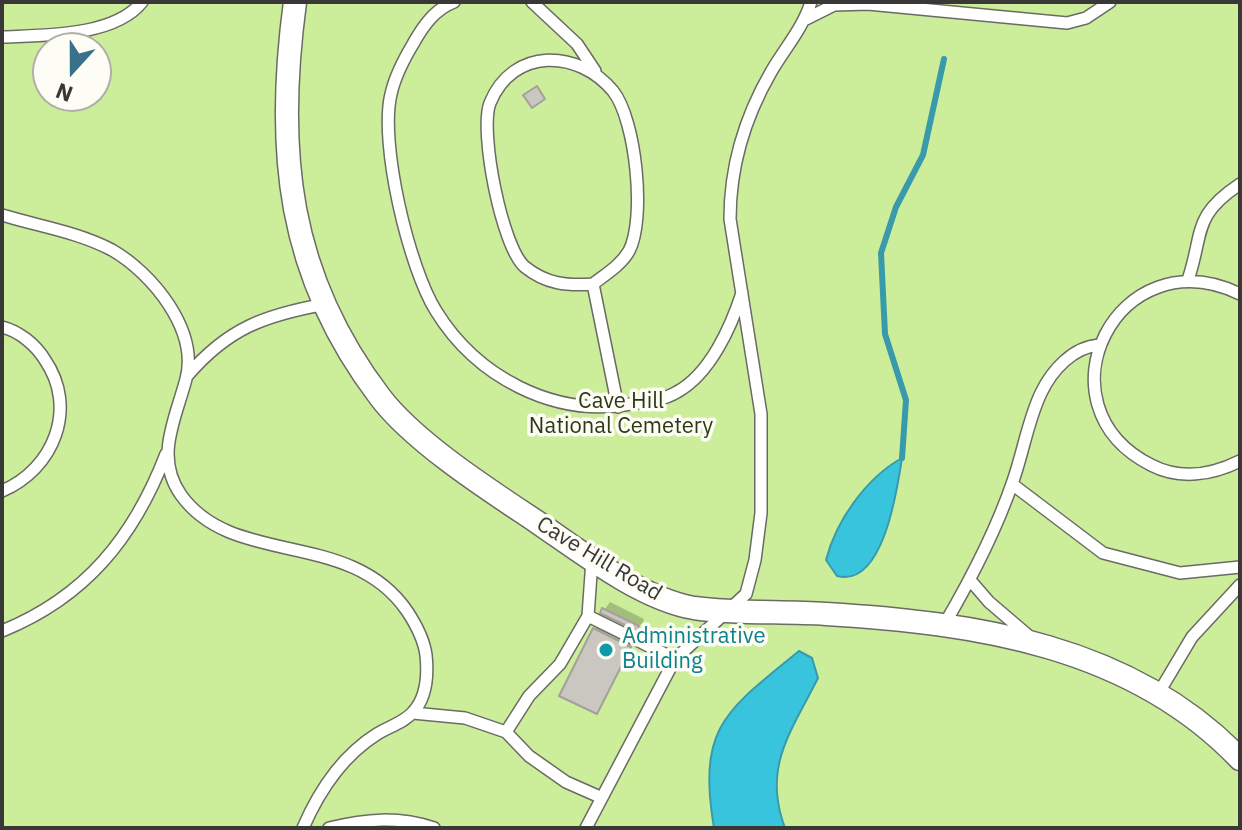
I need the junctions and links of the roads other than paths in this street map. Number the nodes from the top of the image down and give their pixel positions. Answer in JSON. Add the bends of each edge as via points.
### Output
{"nodes":[{"id":1,"x":142,"y":2,"type":"edge"},
{"id":2,"x":295,"y":2,"type":"edge"},
{"id":3,"x":454,"y":2,"type":"edge"},
{"id":4,"x":532,"y":2,"type":"edge"},
{"id":5,"x":811,"y":2,"type":"edge"},
{"id":6,"x":1110,"y":2,"type":"edge"},
{"id":7,"x":806,"y":19,"type":"junction"},
{"id":8,"x":2,"y":37,"type":"edge"},
{"id":9,"x":596,"y":71,"type":"junction"},
{"id":10,"x":1240,"y":184,"type":"edge"},
{"id":11,"x":2,"y":215,"type":"edge"},
{"id":12,"x":1188,"y":280,"type":"junction"},
{"id":13,"x":593,"y":284,"type":"junction"},
{"id":14,"x":743,"y":292,"type":"junction"},
{"id":15,"x":1240,"y":294,"type":"edge"},
{"id":16,"x":326,"y":304,"type":"junction"},
{"id":17,"x":2,"y":327,"type":"edge"},
{"id":18,"x":1099,"y":345,"type":"junction"},
{"id":19,"x":187,"y":376,"type":"junction"},
{"id":20,"x":618,"y":407,"type":"junction"},
{"id":21,"x":166,"y":454,"type":"junction"},
{"id":22,"x":1240,"y":461,"type":"edge"},
{"id":23,"x":1012,"y":484,"type":"junction"},
{"id":24,"x":2,"y":491,"type":"edge"},
{"id":25,"x":592,"y":559,"type":"junction"},
{"id":26,"x":1240,"y":567,"type":"edge"},
{"id":27,"x":970,"y":580,"type":"junction"},
{"id":28,"x":1240,"y":585,"type":"edge"},
{"id":29,"x":731,"y":609,"type":"junction"},
{"id":30,"x":588,"y":616,"type":"junction"},
{"id":31,"x":944,"y":625,"type":"junction"},
{"id":32,"x":2,"y":631,"type":"edge"},
{"id":33,"x":1034,"y":640,"type":"junction"},
{"id":34,"x":675,"y":659,"type":"junction"},
{"id":35,"x":1158,"y":694,"type":"junction"},
{"id":36,"x":413,"y":713,"type":"junction"},
{"id":37,"x":506,"y":732,"type":"junction"},
{"id":38,"x":1240,"y":759,"type":"edge"},
{"id":39,"x":600,"y":797,"type":"junction"},
{"id":40,"x":303,"y":828,"type":"edge"},
{"id":41,"x":329,"y":828,"type":"edge"},
{"id":42,"x":434,"y":828,"type":"edge"},
{"id":43,"x":586,"y":828,"type":"edge"}],
"edges":[{"from":1,"to":8,"type":"lane","via":[[134,12],[87,31]]},
{"from":2,"to":16,"type":"street","name":"Cave Hill Road","via":[[289,180],[304,255]]},
{"from":3,"to":20,"type":"lane","via":[[442,6],[420,31],[391,94],[389,125],[399,203],[434,308],[477,360],[512,385],[548,400]]},
{"from":4,"to":9,"type":"lane","via":[[577,44]]},
{"from":5,"to":7,"type":"lane"},
{"from":6,"to":7,"type":"lane","via":[[1067,23],[868,4],[834,5]]},
{"from":7,"to":14,"type":"lane","via":[[769,75],[737,151],[730,219]]},
{"from":9,"to":13,"type":"lane","via":[[616,95],[630,127],[636,232],[628,252]]},
{"from":9,"to":13,"type":"lane","via":[[565,60],[536,61],[509,76],[489,105],[487,137],[505,233],[522,265],[546,281]]},
{"from":10,"to":12,"type":"lane","via":[[1217,200],[1198,228]]},
{"from":11,"to":19,"type":"lane","via":[[72,233],[113,251],[151,283],[184,336]]},
{"from":12,"to":15,"type":"lane","via":[[1219,284]]},
{"from":12,"to":18,"type":"lane","via":[[1133,299],[1112,320]]},
{"from":13,"to":20,"type":"lane"},
{"from":14,"to":20,"type":"lane","via":[[735,317],[696,378],[677,393]]},
{"from":14,"to":29,"type":"lane","via":[[761,414],[761,513],[746,594]]},
{"from":16,"to":19,"type":"lane","via":[[292,310],[234,332]]},
{"from":16,"to":25,"type":"street","name":"Cave Hill Road","via":[[381,398],[409,426]]},
{"from":17,"to":24,"type":"lane","via":[[38,348],[54,373],[62,400],[58,433],[43,461],[21,483]]},
{"from":18,"to":22,"type":"lane","via":[[1094,375],[1098,406],[1112,434],[1133,456],[1160,470],[1191,475]]},
{"from":18,"to":23,"type":"lane","via":[[1082,346],[1041,393]]},
{"from":19,"to":21,"type":"lane"},
{"from":21,"to":32,"type":"lane","via":[[149,499],[99,568],[35,618]]},
{"from":21,"to":36,"type":"lane","via":[[181,495],[218,526],[237,537],[328,557],[370,574],[396,596],[415,622],[426,653],[427,687]]},
{"from":23,"to":26,"type":"lane","via":[[1103,553],[1180,573]]},
{"from":23,"to":27,"type":"lane"},
{"from":25,"to":29,"type":"street","name":"Cave Hill Road","via":[[670,601]]},
{"from":25,"to":30,"type":"lane"},
{"from":27,"to":31,"type":"lane"},
{"from":27,"to":33,"type":"lane"},
{"from":28,"to":35,"type":"lane","via":[[1192,637]]},
{"from":29,"to":31,"type":"street","name":"Cave Hill Road"},
{"from":29,"to":34,"type":"lane"},
{"from":30,"to":34,"type":"lane"},
{"from":30,"to":37,"type":"lane","via":[[560,664],[529,696]]},
{"from":31,"to":33,"type":"street","name":"Cave Hill Road"},
{"from":33,"to":35,"type":"street","name":"Cave Hill Road","via":[[1116,670]]},
{"from":34,"to":39,"type":"lane"},
{"from":35,"to":38,"type":"street","name":"Cave Hill Road"},
{"from":36,"to":37,"type":"lane","via":[[465,718]]},
{"from":36,"to":40,"type":"lane","via":[[374,736],[338,768]]},
{"from":37,"to":39,"type":"lane","via":[[566,782]]},
{"from":39,"to":43,"type":"lane"},
{"from":41,"to":42,"type":"lane","via":[[409,819]]}]}
